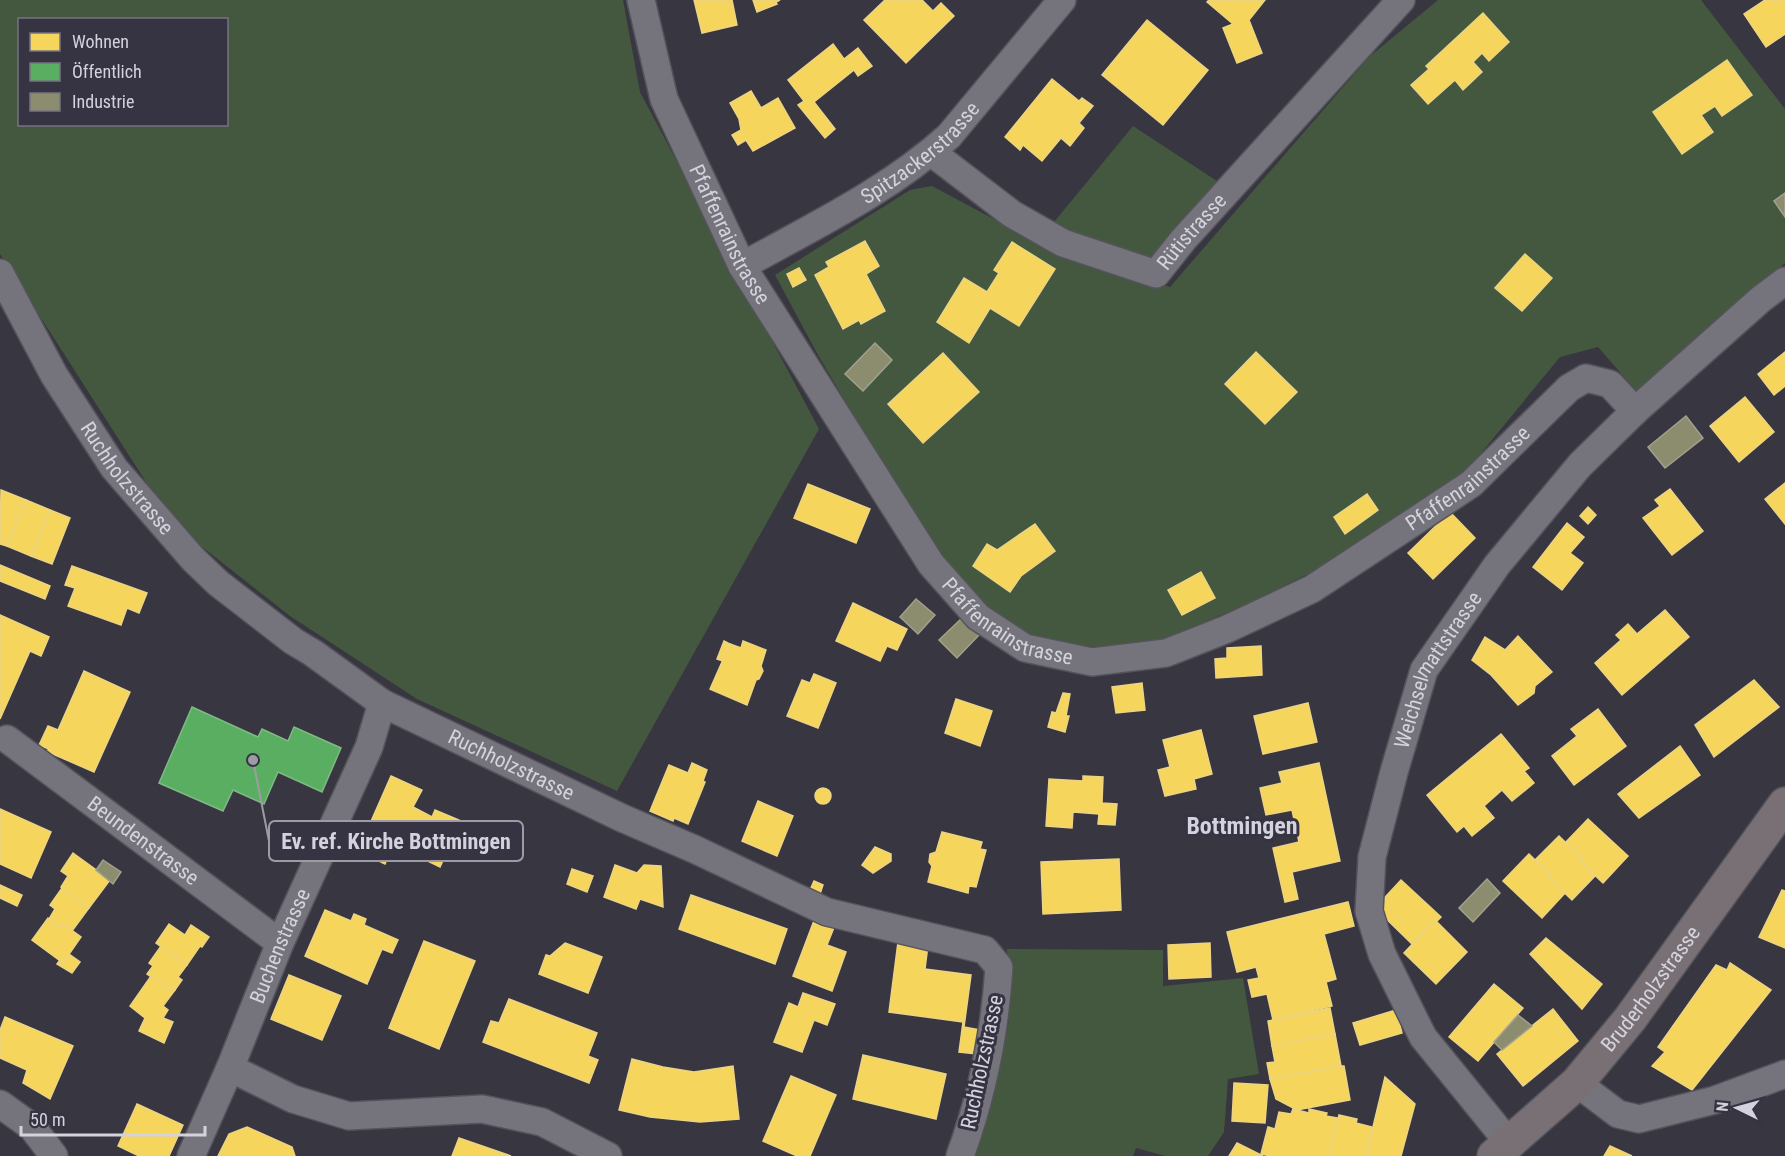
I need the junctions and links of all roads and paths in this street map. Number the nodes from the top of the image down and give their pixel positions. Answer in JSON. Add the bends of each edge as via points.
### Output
{"nodes":[{"id":1,"x":641,"y":0,"type":"edge"},
{"id":2,"x":1062,"y":0,"type":"edge"},
{"id":3,"x":1401,"y":0,"type":"edge"},
{"id":4,"x":931,"y":152,"type":"junction"},
{"id":5,"x":742,"y":266,"type":"junction"},
{"id":6,"x":0,"y":273,"type":"edge"},
{"id":7,"x":1785,"y":281,"type":"edge"},
{"id":8,"x":1635,"y":411,"type":"junction"},
{"id":9,"x":382,"y":703,"type":"junction"},
{"id":10,"x":7,"y":738,"type":"dead end"},
{"id":11,"x":1785,"y":804,"type":"edge"},
{"id":12,"x":280,"y":943,"type":"junction"},
{"id":13,"x":230,"y":1068,"type":"junction"},
{"id":14,"x":1785,"y":1074,"type":"edge"},
{"id":15,"x":1577,"y":1083,"type":"junction"},
{"id":16,"x":0,"y":1104,"type":"edge"},
{"id":17,"x":1501,"y":1149,"type":"edge"},
{"id":18,"x":54,"y":1156,"type":"edge"},
{"id":19,"x":191,"y":1156,"type":"edge"},
{"id":20,"x":608,"y":1156,"type":"edge"},
{"id":21,"x":960,"y":1156,"type":"edge"}],
"edges":[{"from":1,"to":5,"type":"street","name":"Pfaffenrainstrasse","via":[[664,99]]},
{"from":2,"to":4,"type":"street","name":"Spitzackerstrasse","via":[[949,136]]},
{"from":3,"to":4,"type":"street","name":"Rütistrasse","via":[[1156,274],[1063,243],[1012,214]]},
{"from":4,"to":5,"type":"street","name":"Spitzackerstrasse","via":[[883,188]]},
{"from":5,"to":8,"type":"street","name":"Pfaffenrainstrasse","via":[[932,564],[978,617],[1024,648],[1092,662],[1166,653],[1312,589],[1471,484],[1569,388],[1586,378],[1610,384]]},
{"from":6,"to":9,"type":"street","name":"Ruchholzstrasse","via":[[54,375],[114,468],[193,559],[293,641]]},
{"from":7,"to":8,"type":"street","name":"Weichselmattstrasse"},
{"from":8,"to":17,"type":"street","name":"Weichselmattstrasse","via":[[1580,465],[1497,565],[1424,670],[1372,857],[1370,911],[1382,954],[1423,1036]]},
{"from":9,"to":12,"type":"street","name":"Buchenstrasse","via":[[369,747]]},
{"from":9,"to":21,"type":"street","name":"Ruchholzstrasse","via":[[827,912],[985,950],[999,967],[996,1009],[972,1123]]},
{"from":10,"to":12,"type":"street","name":"Beundenstrasse"},
{"from":11,"to":15,"type":"main road","name":"Bruderholzstrasse","via":[[1630,1019]]},
{"from":12,"to":13,"type":"street","name":"Buchenstrasse"},
{"from":13,"to":19,"type":"street","name":"Buchenstrasse"},
{"from":13,"to":20,"type":"street","via":[[293,1099],[349,1116],[482,1109],[542,1122]]},
{"from":14,"to":15,"type":"street","via":[[1714,1100],[1639,1119],[1618,1114]]},
{"from":15,"to":17,"type":"main road","name":"Bruderholzstrasse"},
{"from":16,"to":18,"type":"street","via":[[32,1127]]}]}
